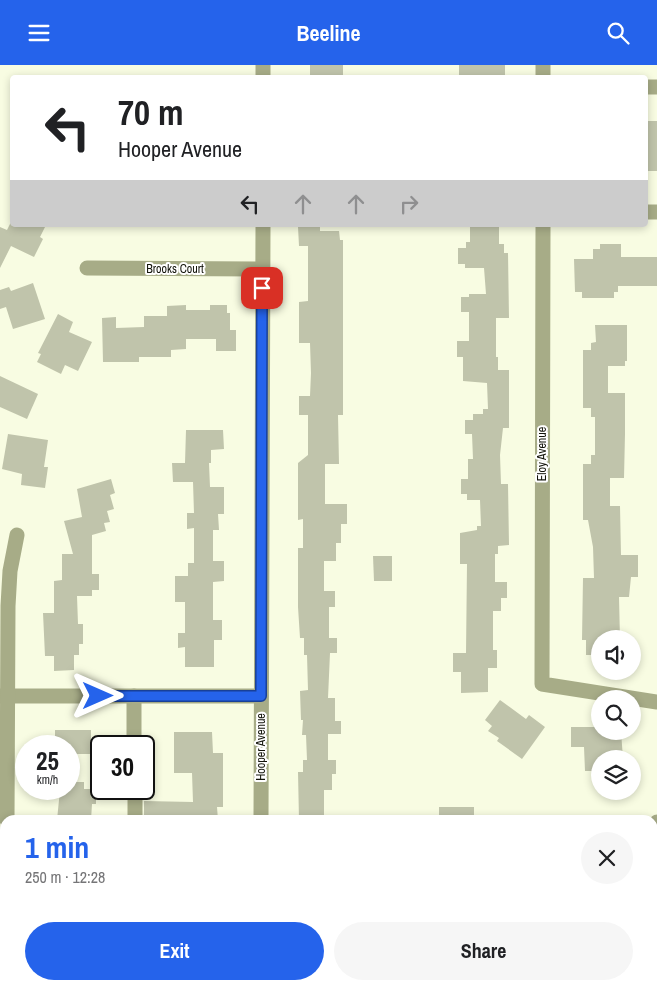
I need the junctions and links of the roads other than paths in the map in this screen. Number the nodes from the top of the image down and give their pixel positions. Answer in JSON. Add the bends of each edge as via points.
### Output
{"nodes":[{"id":1,"x":262,"y":227,"type":"edge"},
{"id":2,"x":543,"y":227,"type":"edge"},
{"id":3,"x":88,"y":268,"type":"dead end"},
{"id":4,"x":262,"y":269,"type":"junction"},
{"id":5,"x":16,"y":535,"type":"dead end"},
{"id":6,"x":4,"y":696,"type":"edge"},
{"id":7,"x":134,"y":696,"type":"junction"},
{"id":8,"x":261,"y":696,"type":"junction"},
{"id":9,"x":657,"y":702,"type":"edge"},
{"id":10,"x":134,"y":735,"type":"edge"},
{"id":11,"x":135,"y":800,"type":"edge"},
{"id":12,"x":7,"y":815,"type":"edge"},
{"id":13,"x":135,"y":815,"type":"edge"},
{"id":14,"x":261,"y":815,"type":"edge"}],
"edges":[{"from":1,"to":4,"type":"street","name":"Hooper Avenue"},
{"from":2,"to":9,"type":"street","name":"Eloy Avenue","via":[[542,684]]},
{"from":3,"to":4,"type":"street","name":"Brooks Court"},
{"from":4,"to":8,"type":"street","name":"Hooper Avenue"},
{"from":5,"to":6,"type":"street","via":[[10,571]]},
{"from":6,"to":7,"type":"street"},
{"from":6,"to":12,"type":"street"},
{"from":7,"to":8,"type":"street"},
{"from":7,"to":10,"type":"street"},
{"from":8,"to":14,"type":"street","name":"Hooper Avenue"},
{"from":11,"to":13,"type":"street"}]}
